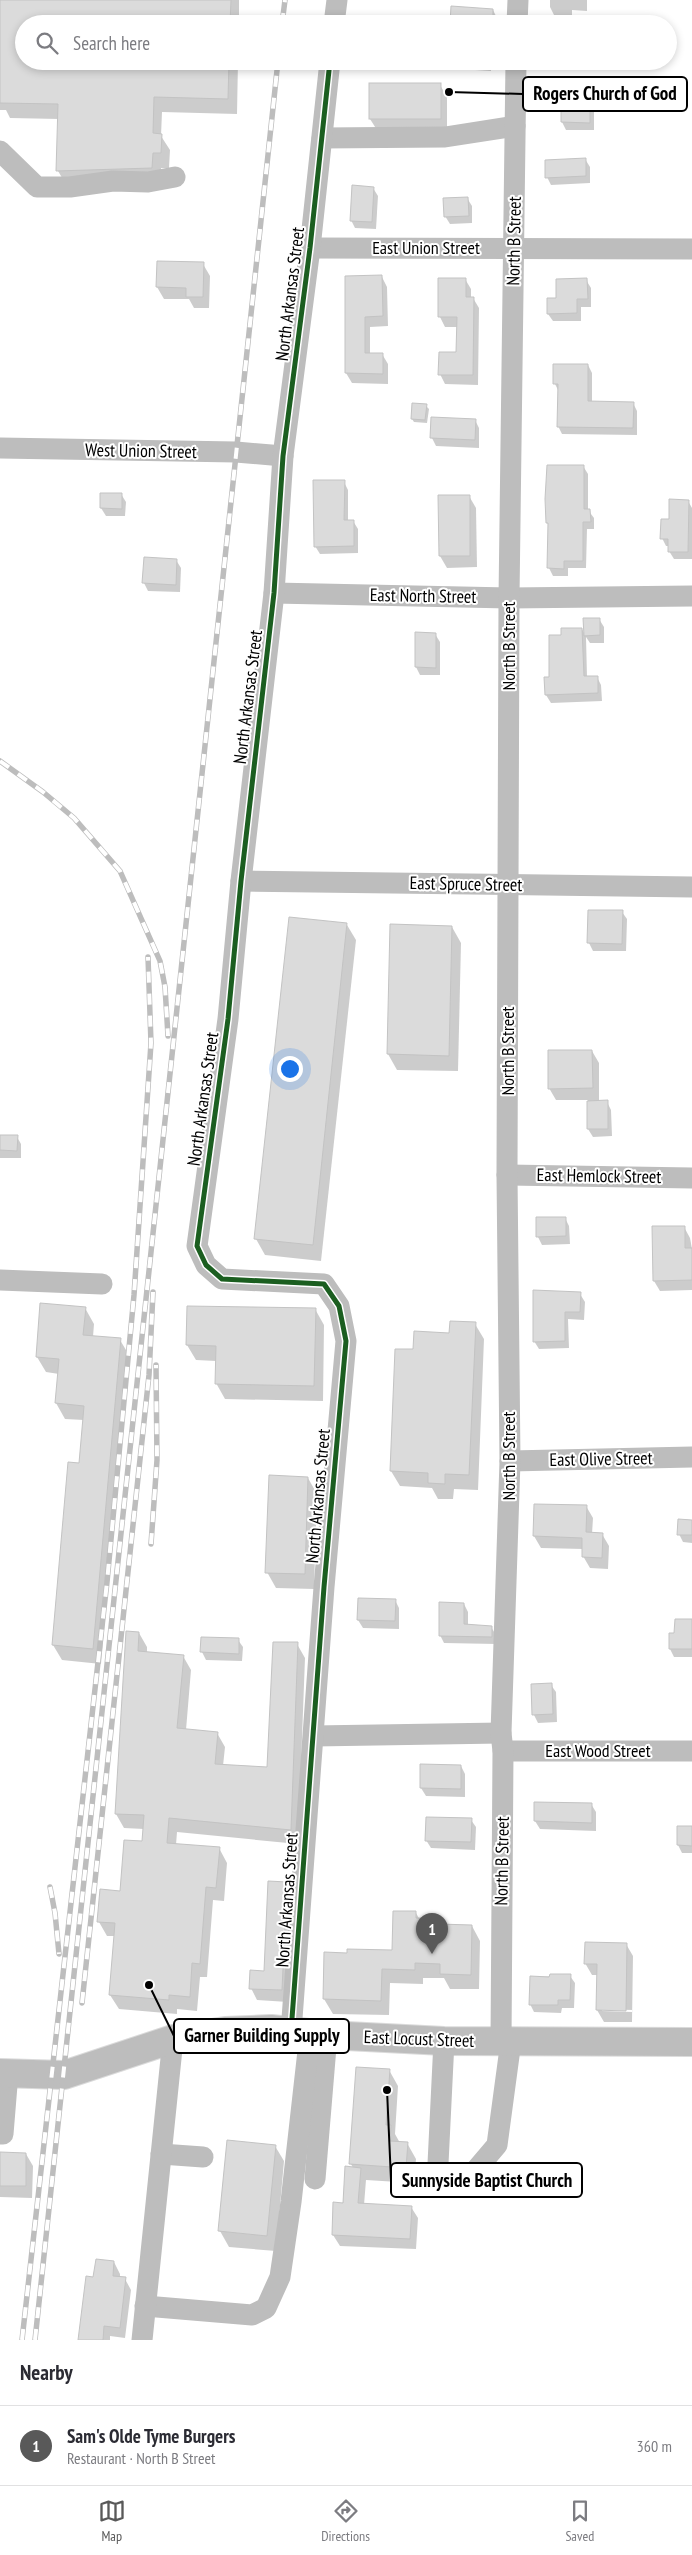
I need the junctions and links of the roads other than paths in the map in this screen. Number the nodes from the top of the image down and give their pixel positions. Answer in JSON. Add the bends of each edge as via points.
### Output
{"nodes":[{"id":1,"x":337,"y":0,"type":"edge"},
{"id":2,"x":518,"y":0,"type":"edge"},
{"id":3,"x":335,"y":15,"type":"edge"},
{"id":4,"x":517,"y":15,"type":"edge"},
{"id":5,"x":329,"y":70,"type":"edge"},
{"id":6,"x":516,"y":70,"type":"edge"},
{"id":7,"x":515,"y":126,"type":"junction"},
{"id":8,"x":322,"y":138,"type":"junction"},
{"id":9,"x":0,"y":151,"type":"edge"},
{"id":10,"x":176,"y":177,"type":"dead end"},
{"id":11,"x":310,"y":248,"type":"junction"},
{"id":12,"x":513,"y":248,"type":"junction"},
{"id":13,"x":692,"y":249,"type":"edge"},
{"id":14,"x":0,"y":448,"type":"edge"},
{"id":15,"x":283,"y":456,"type":"junction"},
{"id":16,"x":274,"y":593,"type":"junction"},
{"id":17,"x":692,"y":596,"type":"edge"},
{"id":18,"x":509,"y":598,"type":"junction"},
{"id":19,"x":241,"y":880,"type":"junction"},
{"id":20,"x":508,"y":885,"type":"junction"},
{"id":21,"x":692,"y":887,"type":"edge"},
{"id":22,"x":507,"y":1175,"type":"junction"},
{"id":23,"x":692,"y":1178,"type":"edge"},
{"id":24,"x":0,"y":1280,"type":"edge"},
{"id":25,"x":102,"y":1284,"type":"dead end"},
{"id":26,"x":692,"y":1457,"type":"edge"},
{"id":27,"x":510,"y":1461,"type":"junction"},
{"id":28,"x":314,"y":1736,"type":"junction"},
{"id":29,"x":502,"y":1742,"type":"junction"},
{"id":30,"x":692,"y":1751,"type":"edge"},
{"id":31,"x":309,"y":2034,"type":"junction"},
{"id":32,"x":173,"y":2039,"type":"junction"},
{"id":33,"x":444,"y":2041,"type":"junction"},
{"id":34,"x":506,"y":2041,"type":"junction"},
{"id":35,"x":692,"y":2042,"type":"edge"},
{"id":36,"x":4,"y":2073,"type":"edge"},
{"id":37,"x":0,"y":2134,"type":"edge"},
{"id":38,"x":161,"y":2154,"type":"junction"},
{"id":39,"x":202,"y":2157,"type":"dead end"},
{"id":40,"x":315,"y":2179,"type":"dead end"},
{"id":41,"x":145,"y":2306,"type":"junction"},
{"id":42,"x":142,"y":2340,"type":"edge"}],
"edges":[{"from":1,"to":3,"type":"street"},
{"from":2,"to":4,"type":"street"},
{"from":5,"to":8,"type":"street","name":"North Arkansas Street"},
{"from":6,"to":7,"type":"street","name":"North B Street"},
{"from":7,"to":8,"type":"street","via":[[445,137]]},
{"from":7,"to":12,"type":"street","name":"North B Street"},
{"from":8,"to":11,"type":"street","name":"North Arkansas Street"},
{"from":9,"to":10,"type":"street","via":[[37,187],[70,187],[112,181],[148,182]]},
{"from":11,"to":12,"type":"street","name":"East Union Street"},
{"from":11,"to":15,"type":"street","name":"North Arkansas Street"},
{"from":12,"to":13,"type":"street","name":"East Union Street"},
{"from":12,"to":18,"type":"street","name":"North B Street"},
{"from":14,"to":15,"type":"street","name":"West Union Street","via":[[236,452]]},
{"from":15,"to":16,"type":"street","name":"North Arkansas Street"},
{"from":16,"to":18,"type":"street","name":"East North Street"},
{"from":16,"to":19,"type":"street","name":"North Arkansas Street"},
{"from":17,"to":18,"type":"street","name":"East North Street"},
{"from":18,"to":20,"type":"street","name":"North B Street"},
{"from":19,"to":20,"type":"street","name":"East Spruce Street"},
{"from":19,"to":28,"type":"street","name":"North Arkansas Street","via":[[228,1019],[197,1246],[206,1265],[222,1280],[324,1284],[339,1306],[346,1341]]},
{"from":20,"to":21,"type":"street","name":"East Spruce Street"},
{"from":20,"to":22,"type":"street","name":"North B Street"},
{"from":22,"to":23,"type":"street","name":"East Hemlock Street"},
{"from":22,"to":27,"type":"street","name":"North B Street"},
{"from":24,"to":25,"type":"street"},
{"from":26,"to":27,"type":"street","name":"East Olive Street"},
{"from":27,"to":29,"type":"street","name":"North B Street"},
{"from":28,"to":29,"type":"street","name":"East Wood Street"},
{"from":28,"to":31,"type":"street","name":"North Arkansas Street","via":[[300,1886]]},
{"from":29,"to":30,"type":"street","name":"East Wood Street"},
{"from":29,"to":34,"type":"street","name":"North B Street"},
{"from":31,"to":32,"type":"main road","name":"East Locust Street","via":[[271,2030],[225,2031]]},
{"from":31,"to":33,"type":"main road","name":"East Locust Street"},
{"from":31,"to":40,"type":"street"},
{"from":31,"to":41,"type":"street","via":[[280,2277],[266,2308],[252,2315]]},
{"from":32,"to":36,"type":"main road","name":"East Locust Street","via":[[64,2074]]},
{"from":32,"to":38,"type":"street"},
{"from":33,"to":34,"type":"main road","name":"East Locust Street"},
{"from":33,"to":34,"type":"street","name":"North B Street","via":[[437,2184],[463,2185],[497,2145]]},
{"from":34,"to":35,"type":"main road","name":"East Locust Street"},
{"from":36,"to":37,"type":"street","via":[[3,2134]]},
{"from":38,"to":39,"type":"street"},
{"from":38,"to":41,"type":"street"},
{"from":41,"to":42,"type":"street"}]}
